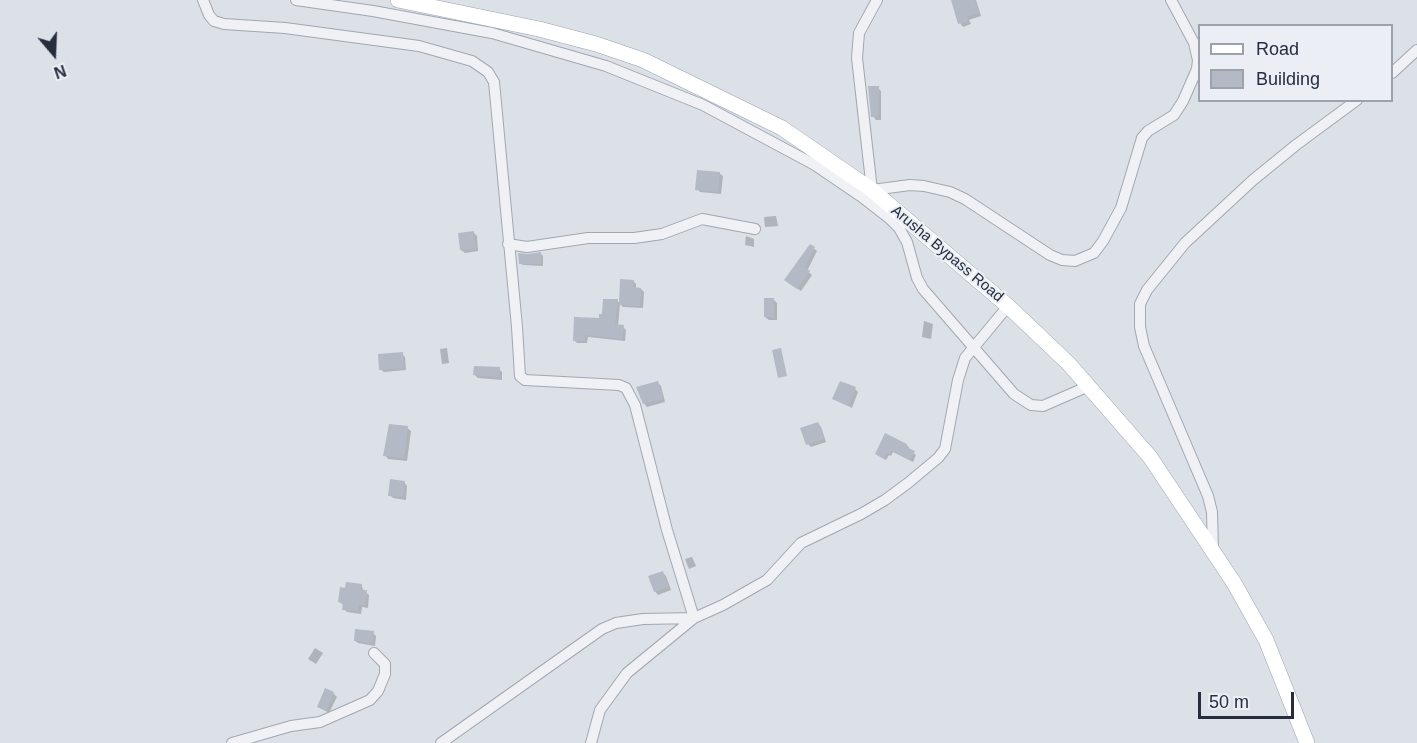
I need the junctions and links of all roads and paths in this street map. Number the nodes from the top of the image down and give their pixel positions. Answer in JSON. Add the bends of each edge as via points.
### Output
{"nodes":[{"id":1,"x":202,"y":0,"type":"edge"},
{"id":2,"x":296,"y":0,"type":"edge"},
{"id":3,"x":398,"y":0,"type":"edge"},
{"id":4,"x":876,"y":0,"type":"edge"},
{"id":5,"x":1171,"y":0,"type":"edge"},
{"id":6,"x":1417,"y":50,"type":"edge"},
{"id":7,"x":1393,"y":72,"type":"edge"},
{"id":8,"x":1355,"y":102,"type":"edge"},
{"id":9,"x":872,"y":190,"type":"junction"},
{"id":10,"x":755,"y":229,"type":"dead end"},
{"id":11,"x":508,"y":244,"type":"junction"},
{"id":12,"x":1008,"y":306,"type":"junction"},
{"id":13,"x":973,"y":347,"type":"junction"},
{"id":14,"x":1089,"y":386,"type":"junction"},
{"id":15,"x":1213,"y":550,"type":"junction"},
{"id":16,"x":693,"y":618,"type":"junction"},
{"id":17,"x":374,"y":653,"type":"dead end"},
{"id":18,"x":232,"y":743,"type":"edge"},
{"id":19,"x":441,"y":743,"type":"edge"},
{"id":20,"x":591,"y":743,"type":"edge"},
{"id":21,"x":1307,"y":743,"type":"edge"}],
"edges":[{"from":1,"to":11,"type":"street","via":[[208,15],[224,24],[420,46],[472,61],[488,72],[494,82],[498,112]]},
{"from":2,"to":13,"type":"street","via":[[492,33],[606,66],[713,110],[815,165],[889,218],[907,242],[923,289]]},
{"from":3,"to":9,"type":"main road","name":"Arusha Bypass Road","via":[[539,29],[643,60],[782,128]]},
{"from":4,"to":9,"type":"street","via":[[859,33],[856,58]]},
{"from":5,"to":9,"type":"street","via":[[1194,43],[1197,69],[1174,114],[1142,138],[1121,208],[1094,253],[1075,261],[1062,260],[965,200],[936,187],[910,185]]},
{"from":6,"to":7,"type":"street"},
{"from":8,"to":15,"type":"street","via":[[1279,159],[1185,243],[1140,304],[1144,346],[1208,496]]},
{"from":9,"to":12,"type":"main road","name":"Arusha Bypass Road"},
{"from":10,"to":11,"type":"street","via":[[702,219],[662,234],[634,238],[588,238],[527,247]]},
{"from":11,"to":16,"type":"street","via":[[520,376],[525,380],[626,388],[635,405]]},
{"from":12,"to":13,"type":"street"},
{"from":12,"to":14,"type":"main road","name":"Arusha Bypass Road"},
{"from":13,"to":14,"type":"street","via":[[1014,394],[1031,405],[1042,406]]},
{"from":13,"to":16,"type":"street","via":[[958,380],[948,438],[938,458],[885,500],[801,543],[767,580],[748,593]]},
{"from":14,"to":15,"type":"main road","name":"Arusha Bypass Road","via":[[1150,457]]},
{"from":15,"to":21,"type":"main road","name":"Arusha Bypass Road","via":[[1266,640]]},
{"from":16,"to":19,"type":"street","via":[[643,619],[602,629]]},
{"from":16,"to":20,"type":"street","via":[[627,672],[600,710]]},
{"from":17,"to":18,"type":"street","via":[[385,664],[378,691],[370,700],[320,722]]}]}
